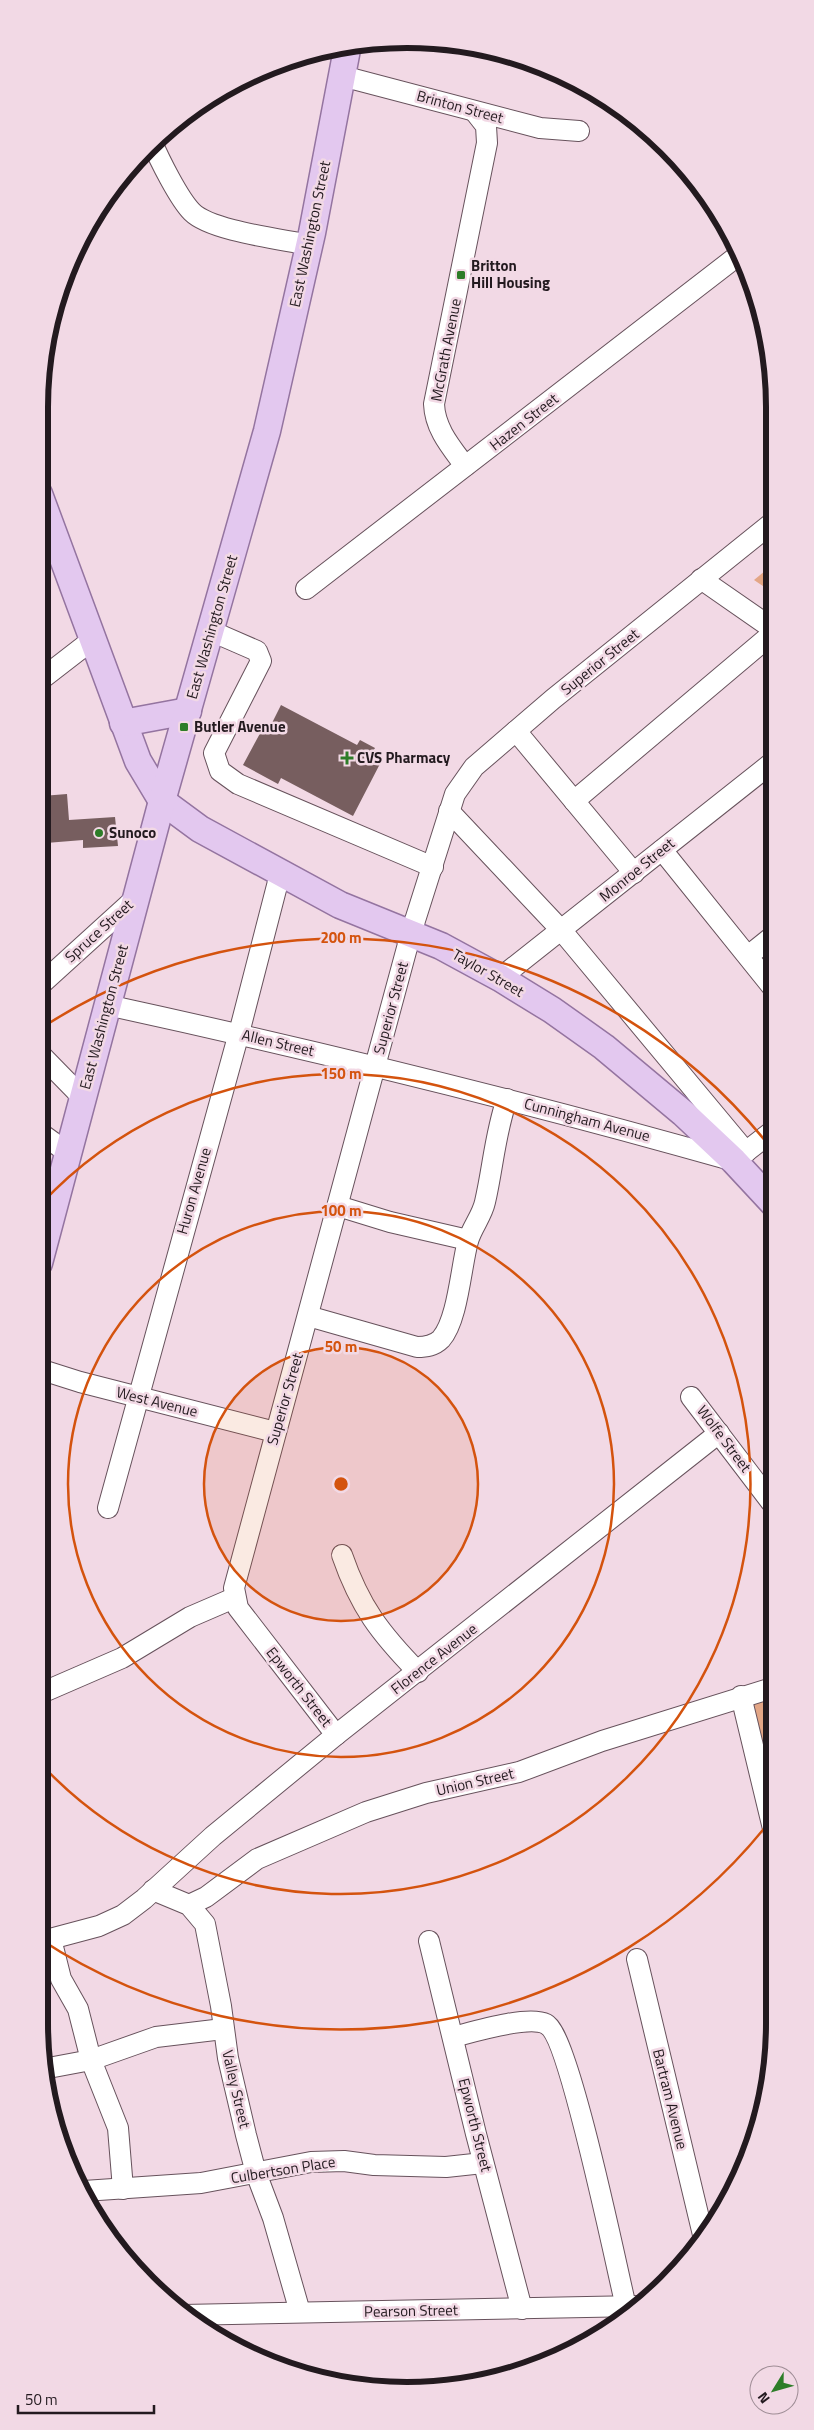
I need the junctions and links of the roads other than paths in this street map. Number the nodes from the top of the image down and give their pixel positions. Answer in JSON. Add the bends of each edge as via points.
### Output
{"nodes":[{"id":1,"x":346,"y":53,"type":"edge"},
{"id":2,"x":342,"y":76,"type":"junction"},
{"id":3,"x":475,"y":112,"type":"junction"},
{"id":4,"x":579,"y":131,"type":"dead end"},
{"id":5,"x":156,"y":150,"type":"edge"},
{"id":6,"x":309,"y":244,"type":"junction"},
{"id":7,"x":734,"y":259,"type":"edge"},
{"id":8,"x":465,"y":466,"type":"junction"},
{"id":9,"x":48,"y":519,"type":"edge"},
{"id":10,"x":766,"y":528,"type":"edge"},
{"id":11,"x":701,"y":579,"type":"junction"},
{"id":12,"x":306,"y":589,"type":"dead end"},
{"id":13,"x":766,"y":624,"type":"edge"},
{"id":14,"x":211,"y":631,"type":"junction"},
{"id":15,"x":766,"y":639,"type":"edge"},
{"id":16,"x":92,"y":640,"type":"junction"},
{"id":17,"x":48,"y":674,"type":"edge"},
{"id":18,"x":188,"y":711,"type":"junction"},
{"id":19,"x":123,"y":723,"type":"junction"},
{"id":20,"x":516,"y":731,"type":"junction"},
{"id":21,"x":766,"y":768,"type":"edge"},
{"id":22,"x":162,"y":801,"type":"junction"},
{"id":23,"x":574,"y":801,"type":"junction"},
{"id":24,"x":449,"y":811,"type":"junction"},
{"id":25,"x":662,"y":850,"type":"junction"},
{"id":26,"x":433,"y":867,"type":"junction"},
{"id":27,"x":634,"y":873,"type":"junction"},
{"id":28,"x":280,"y":874,"type":"junction"},
{"id":29,"x":137,"y":897,"type":"junction"},
{"id":30,"x":562,"y":931,"type":"junction"},
{"id":31,"x":411,"y":933,"type":"junction"},
{"id":32,"x":766,"y":942,"type":"edge"},
{"id":33,"x":748,"y":956,"type":"junction"},
{"id":34,"x":48,"y":978,"type":"edge"},
{"id":35,"x":500,"y":978,"type":"junction"},
{"id":36,"x":766,"y":979,"type":"edge"},
{"id":37,"x":107,"y":1005,"type":"junction"},
{"id":38,"x":239,"y":1033,"type":"junction"},
{"id":39,"x":48,"y":1062,"type":"edge"},
{"id":40,"x":376,"y":1066,"type":"junction"},
{"id":41,"x":82,"y":1097,"type":"junction"},
{"id":42,"x":507,"y":1099,"type":"junction"},
{"id":43,"x":766,"y":1136,"type":"edge"},
{"id":44,"x":48,"y":1139,"type":"edge"},
{"id":45,"x":68,"y":1153,"type":"junction"},
{"id":46,"x":740,"y":1157,"type":"junction"},
{"id":47,"x":766,"y":1193,"type":"edge"},
{"id":48,"x":338,"y":1206,"type":"junction"},
{"id":49,"x":48,"y":1227,"type":"edge"},
{"id":50,"x":468,"y":1240,"type":"junction"},
{"id":51,"x":308,"y":1316,"type":"junction"},
{"id":52,"x":48,"y":1372,"type":"edge"},
{"id":53,"x":692,"y":1397,"type":"dead end"},
{"id":54,"x":140,"y":1398,"type":"junction"},
{"id":55,"x":275,"y":1432,"type":"junction"},
{"id":56,"x":719,"y":1433,"type":"junction"},
{"id":57,"x":766,"y":1495,"type":"edge"},
{"id":58,"x":108,"y":1508,"type":"dead end"},
{"id":59,"x":342,"y":1555,"type":"dead end"},
{"id":60,"x":234,"y":1598,"type":"junction"},
{"id":61,"x":418,"y":1672,"type":"junction"},
{"id":62,"x":766,"y":1689,"type":"edge"},
{"id":63,"x":48,"y":1690,"type":"edge"},
{"id":64,"x":741,"y":1696,"type":"junction"},
{"id":65,"x":336,"y":1735,"type":"junction"},
{"id":66,"x":766,"y":1800,"type":"edge"},
{"id":67,"x":153,"y":1890,"type":"junction"},
{"id":68,"x":189,"y":1905,"type":"junction"},
{"id":69,"x":48,"y":1939,"type":"edge"},
{"id":70,"x":429,"y":1941,"type":"dead end"},
{"id":71,"x":48,"y":1947,"type":"edge"},
{"id":72,"x":637,"y":1959,"type":"dead end"},
{"id":73,"x":223,"y":2029,"type":"junction"},
{"id":74,"x":453,"y":2037,"type":"junction"},
{"id":75,"x":91,"y":2060,"type":"junction"},
{"id":76,"x":51,"y":2068,"type":"edge"},
{"id":77,"x":483,"y":2163,"type":"junction"},
{"id":78,"x":256,"y":2173,"type":"junction"},
{"id":79,"x":123,"y":2189,"type":"junction"},
{"id":80,"x":90,"y":2191,"type":"edge"},
{"id":81,"x":702,"y":2229,"type":"edge"},
{"id":82,"x":631,"y":2304,"type":"edge"},
{"id":83,"x":627,"y":2307,"type":"edge"},
{"id":84,"x":522,"y":2309,"type":"junction"},
{"id":85,"x":300,"y":2312,"type":"junction"},
{"id":86,"x":197,"y":2315,"type":"edge"}],
"edges":[{"from":1,"to":2,"type":"main road","name":"East Washington Street"},
{"from":2,"to":3,"type":"street","name":"Brinton Street"},
{"from":2,"to":6,"type":"main road","name":"East Washington Street"},
{"from":3,"to":4,"type":"street","name":"Brinton Street","via":[[540,128]]},
{"from":3,"to":8,"type":"street","name":"McGrath Avenue","via":[[486,126],[487,143],[434,404],[440,430]]},
{"from":5,"to":6,"type":"street","via":[[192,212],[214,225]]},
{"from":6,"to":14,"type":"main road","name":"East Washington Street","via":[[267,431]]},
{"from":7,"to":8,"type":"street","name":"Hazen Street"},
{"from":8,"to":12,"type":"street","name":"Hazen Street"},
{"from":9,"to":16,"type":"main road"},
{"from":10,"to":11,"type":"street","name":"Superior Street"},
{"from":11,"to":13,"type":"street"},
{"from":11,"to":20,"type":"street","name":"Superior Street"},
{"from":14,"to":18,"type":"main road","name":"East Washington Street"},
{"from":14,"to":26,"type":"street","via":[[257,651],[261,661],[214,753],[220,771],[238,784]]},
{"from":15,"to":23,"type":"street"},
{"from":16,"to":17,"type":"street"},
{"from":16,"to":19,"type":"main road"},
{"from":18,"to":19,"type":"main road"},
{"from":18,"to":22,"type":"main road","name":"East Washington Street"},
{"from":19,"to":22,"type":"main road","via":[[138,762]]},
{"from":20,"to":23,"type":"street"},
{"from":20,"to":24,"type":"street","name":"Superior Street","via":[[463,780]]},
{"from":21,"to":25,"type":"street","name":"Monroe Street"},
{"from":22,"to":28,"type":"main road","name":"Taylor Street","via":[[200,829]]},
{"from":22,"to":29,"type":"main road","name":"East Washington Street"},
{"from":23,"to":27,"type":"street"},
{"from":24,"to":26,"type":"street","name":"Superior Street"},
{"from":24,"to":30,"type":"street","name":"Taylor Street"},
{"from":25,"to":27,"type":"street","name":"Monroe Street"},
{"from":25,"to":33,"type":"street"},
{"from":26,"to":31,"type":"street","name":"Superior Street"},
{"from":27,"to":30,"type":"street","name":"Monroe Street"},
{"from":28,"to":31,"type":"main road","name":"Taylor Street","via":[[340,905]]},
{"from":28,"to":38,"type":"street","name":"Huron Avenue"},
{"from":29,"to":34,"type":"street","name":"Spruce Street"},
{"from":29,"to":37,"type":"main road","name":"East Washington Street"},
{"from":30,"to":35,"type":"street","name":"Monroe Street"},
{"from":30,"to":46,"type":"street","name":"Taylor Street"},
{"from":31,"to":35,"type":"main road","name":"Taylor Street"},
{"from":31,"to":40,"type":"street","name":"Superior Street"},
{"from":32,"to":33,"type":"street"},
{"from":33,"to":36,"type":"street"},
{"from":35,"to":46,"type":"main road","name":"Taylor Street","via":[[604,1047]]},
{"from":37,"to":38,"type":"street","name":"Allen Street"},
{"from":37,"to":41,"type":"main road","name":"East Washington Street"},
{"from":38,"to":40,"type":"street","name":"Allen Street"},
{"from":38,"to":54,"type":"street","name":"Huron Avenue"},
{"from":39,"to":41,"type":"street"},
{"from":40,"to":42,"type":"street","name":"Allen Street"},
{"from":40,"to":48,"type":"street","name":"Superior Street"},
{"from":41,"to":45,"type":"main road","name":"East Washington Street"},
{"from":42,"to":46,"type":"street","name":"Cunningham Avenue"},
{"from":42,"to":50,"type":"street","name":"Cunningham Avenue","via":[[496,1132],[484,1205]]},
{"from":43,"to":46,"type":"street"},
{"from":44,"to":45,"type":"street"},
{"from":45,"to":49,"type":"main road","name":"East Washington Street"},
{"from":46,"to":47,"type":"main road","name":"Taylor Street"},
{"from":48,"to":50,"type":"street"},
{"from":48,"to":51,"type":"street","name":"Superior Street"},
{"from":50,"to":51,"type":"street","name":"Cunningham Avenue","via":[[447,1330],[440,1341],[429,1347],[416,1347]]},
{"from":51,"to":55,"type":"street","name":"Superior Street"},
{"from":52,"to":54,"type":"street","name":"West Avenue"},
{"from":53,"to":56,"type":"street","name":"Wolfe Street"},
{"from":54,"to":55,"type":"street","name":"West Avenue"},
{"from":54,"to":58,"type":"street","name":"Huron Avenue"},
{"from":55,"to":60,"type":"street","name":"Superior Street"},
{"from":56,"to":57,"type":"street","name":"Wolfe Street"},
{"from":56,"to":61,"type":"street","name":"Florence Avenue"},
{"from":59,"to":61,"type":"street","via":[[353,1587],[371,1618],[390,1644]]},
{"from":60,"to":63,"type":"street","via":[[190,1617],[122,1658]]},
{"from":60,"to":65,"type":"street","name":"Epworth Street","via":[[238,1608]]},
{"from":61,"to":65,"type":"street","name":"Florence Avenue"},
{"from":62,"to":64,"type":"street","name":"Union Street"},
{"from":64,"to":66,"type":"street"},
{"from":64,"to":68,"type":"street","name":"Union Street","via":[[519,1772],[426,1793],[366,1812],[256,1859],[206,1897]]},
{"from":65,"to":67,"type":"street","name":"Florence Avenue"},
{"from":67,"to":68,"type":"street","name":"Valley Street"},
{"from":67,"to":69,"type":"street","via":[[123,1915],[99,1926]]},
{"from":68,"to":73,"type":"street","name":"Valley Street","via":[[205,1924]]},
{"from":70,"to":74,"type":"street","name":"Epworth Street"},
{"from":71,"to":75,"type":"street","via":[[78,2009]]},
{"from":72,"to":81,"type":"street","name":"Bartram Avenue"},
{"from":73,"to":75,"type":"street","via":[[156,2036]]},
{"from":73,"to":78,"type":"street","name":"Valley Street"},
{"from":74,"to":77,"type":"street","name":"Epworth Street"},
{"from":74,"to":82,"type":"street","via":[[526,2022],[546,2024],[554,2032],[570,2077]]},
{"from":75,"to":76,"type":"street"},
{"from":75,"to":79,"type":"street","via":[[118,2128]]},
{"from":77,"to":78,"type":"street","name":"Culbertson Place","via":[[446,2167],[311,2162]]},
{"from":77,"to":84,"type":"street","name":"Epworth Street"},
{"from":78,"to":79,"type":"street","name":"Culbertson Place","via":[[201,2183]]},
{"from":78,"to":85,"type":"street","name":"Valley Street","via":[[273,2218]]},
{"from":79,"to":80,"type":"street","name":"Culbertson Place"},
{"from":83,"to":84,"type":"street","name":"Pearson Street"},
{"from":84,"to":85,"type":"street","name":"Pearson Street"},
{"from":85,"to":86,"type":"street","name":"Pearson Street"}]}
